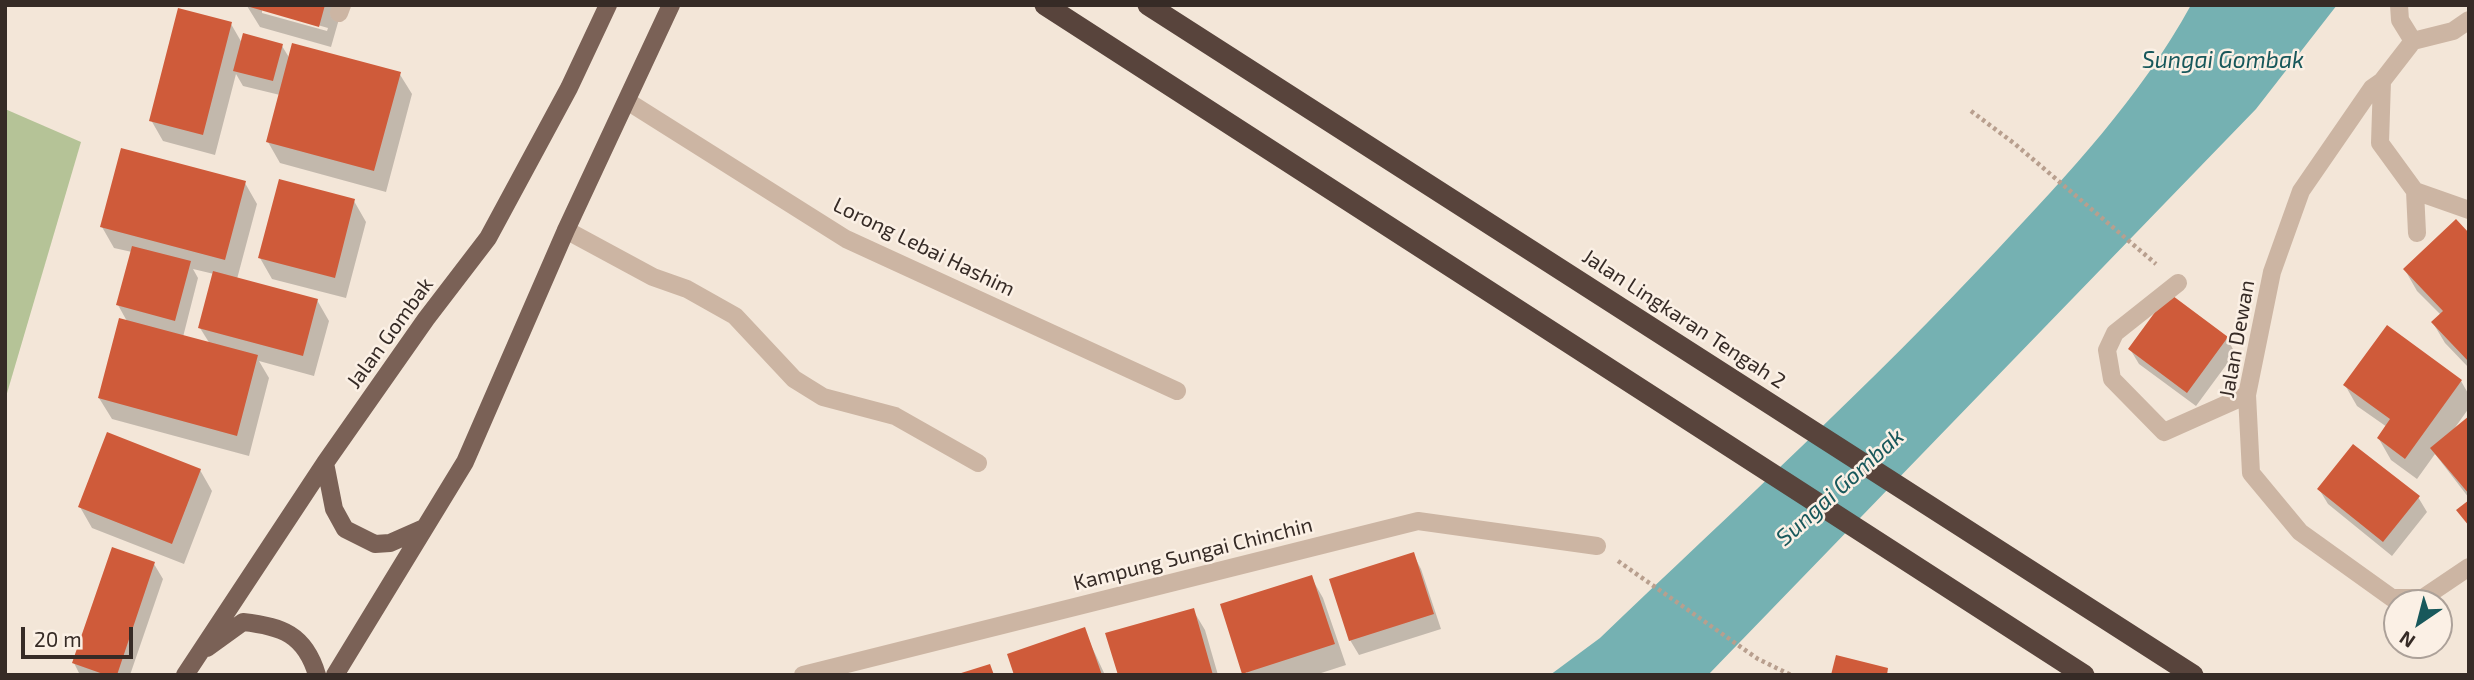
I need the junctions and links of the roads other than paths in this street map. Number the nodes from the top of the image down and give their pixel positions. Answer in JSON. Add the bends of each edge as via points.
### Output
{"nodes":[{"id":1,"x":608,"y":5,"type":"edge"},
{"id":2,"x":671,"y":5,"type":"edge"},
{"id":3,"x":1045,"y":5,"type":"edge"},
{"id":4,"x":1148,"y":5,"type":"edge"},
{"id":5,"x":2399,"y":5,"type":"edge"},
{"id":6,"x":2469,"y":20,"type":"edge"},
{"id":7,"x":2413,"y":41,"type":"junction"},
{"id":8,"x":2382,"y":81,"type":"junction"},
{"id":9,"x":626,"y":101,"type":"junction"},
{"id":10,"x":2415,"y":191,"type":"junction"},
{"id":11,"x":2469,"y":209,"type":"edge"},
{"id":12,"x":566,"y":230,"type":"junction"},
{"id":13,"x":2417,"y":233,"type":"dead end"},
{"id":14,"x":2178,"y":283,"type":"road end"},
{"id":15,"x":1177,"y":391,"type":"dead end"},
{"id":16,"x":2246,"y":396,"type":"junction"},
{"id":17,"x":326,"y":463,"type":"junction"},
{"id":18,"x":978,"y":463,"type":"dead end"},
{"id":19,"x":424,"y":528,"type":"junction"},
{"id":20,"x":1597,"y":547,"type":"road end"},
{"id":21,"x":2469,"y":567,"type":"edge"},
{"id":22,"x":198,"y":654,"type":"junction"},
{"id":23,"x":185,"y":675,"type":"edge"},
{"id":24,"x":317,"y":675,"type":"edge"},
{"id":25,"x":335,"y":675,"type":"edge"},
{"id":26,"x":803,"y":675,"type":"edge"},
{"id":27,"x":2084,"y":675,"type":"edge"},
{"id":28,"x":2193,"y":675,"type":"edge"}],
"edges":[{"from":1,"to":17,"type":"main road","name":"Jalan Gombak","via":[[488,238]]},
{"from":2,"to":9,"type":"main road"},
{"from":3,"to":27,"type":"highway"},
{"from":4,"to":28,"type":"highway","name":"Jalan Lingkaran Tengah 2"},
{"from":5,"to":7,"type":"street","via":[[2400,20]]},
{"from":6,"to":7,"type":"street","via":[[2454,31]]},
{"from":7,"to":8,"type":"street","name":"Jalan Dewan"},
{"from":8,"to":10,"type":"street","via":[[2380,142]]},
{"from":8,"to":16,"type":"street","name":"Jalan Dewan","via":[[2372,88],[2301,191],[2272,272]]},
{"from":9,"to":12,"type":"main road"},
{"from":9,"to":15,"type":"street","name":"Lorong Lebai Hashim","via":[[846,239]]},
{"from":10,"to":11,"type":"street"},
{"from":10,"to":13,"type":"street"},
{"from":12,"to":18,"type":"street","via":[[735,316],[794,379],[823,397],[895,416]]},
{"from":12,"to":19,"type":"main road","via":[[465,462]]},
{"from":14,"to":16,"type":"street","via":[[2115,333],[2107,350],[2112,379],[2164,432]]},
{"from":16,"to":21,"type":"street","name":"Jalan Dewan","via":[[2251,473],[2300,533],[2392,598],[2423,598]]},
{"from":17,"to":19,"type":"main road","via":[[334,509],[345,529],[375,544],[390,543]]},
{"from":17,"to":22,"type":"main road","name":"Jalan Gombak"},
{"from":19,"to":25,"type":"main road"},
{"from":20,"to":26,"type":"street","name":"Kampung Sungai Chinchin","via":[[1418,521]]},
{"from":22,"to":23,"type":"main road","name":"Jalan Gombak"},
{"from":22,"to":24,"type":"main road","via":[[243,622],[276,626],[292,634],[313,660]]}]}
